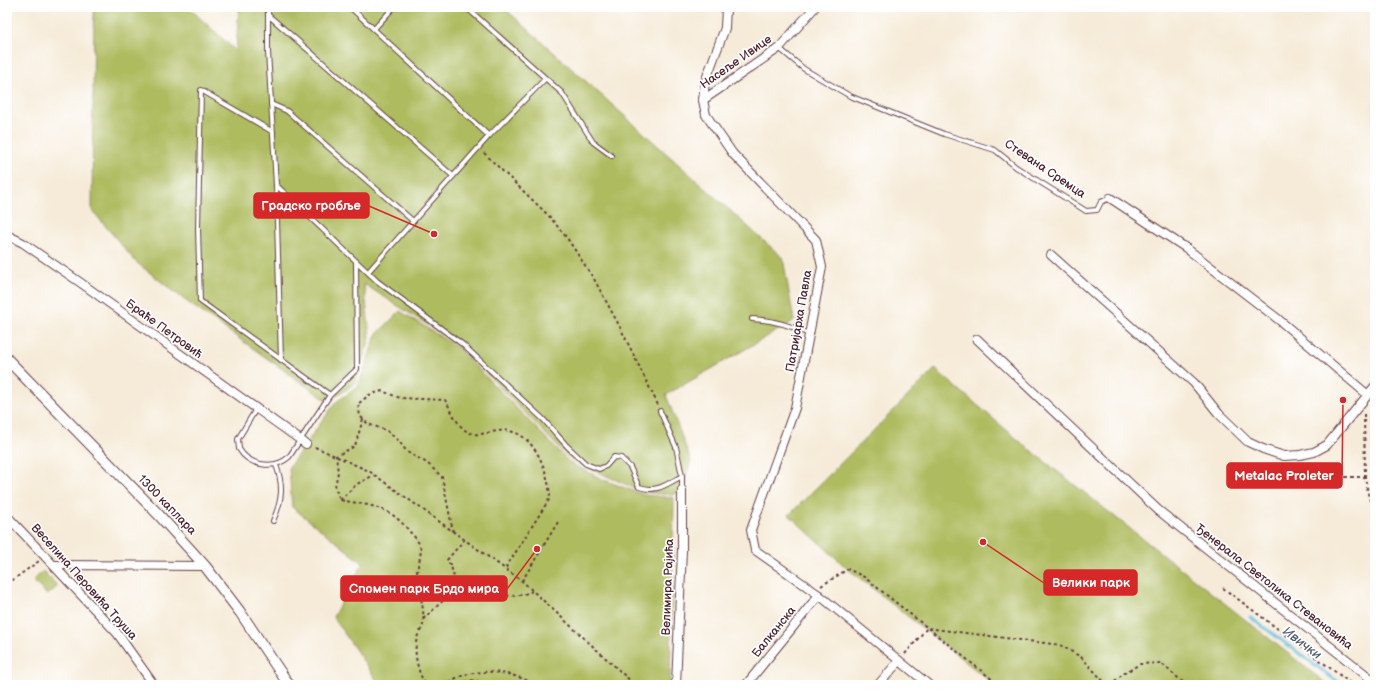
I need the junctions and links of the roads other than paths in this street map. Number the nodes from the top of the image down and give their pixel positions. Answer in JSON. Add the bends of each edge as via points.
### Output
{"nodes":[{"id":1,"x":268,"y":7,"type":"edge"},
{"id":2,"x":350,"y":7,"type":"edge"},
{"id":3,"x":394,"y":7,"type":"edge"},
{"id":4,"x":466,"y":7,"type":"edge"},
{"id":5,"x":726,"y":7,"type":"edge"},
{"id":6,"x":815,"y":7,"type":"edge"},
{"id":7,"x":268,"y":15,"type":"junction"},
{"id":8,"x":374,"y":29,"type":"junction"},
{"id":9,"x":779,"y":48,"type":"junction"},
{"id":10,"x":545,"y":79,"type":"junction"},
{"id":11,"x":703,"y":100,"type":"junction"},
{"id":12,"x":271,"y":104,"type":"junction"},
{"id":13,"x":273,"y":132,"type":"junction"},
{"id":14,"x":489,"y":136,"type":"junction"},
{"id":15,"x":612,"y":156,"type":"dead end"},
{"id":16,"x":453,"y":176,"type":"junction"},
{"id":17,"x":276,"y":185,"type":"junction"},
{"id":18,"x":1110,"y":198,"type":"joint"},
{"id":19,"x":413,"y":221,"type":"junction"},
{"id":20,"x":7,"y":235,"type":"edge"},
{"id":21,"x":1051,"y":255,"type":"dead end"},
{"id":22,"x":356,"y":261,"type":"junction"},
{"id":23,"x":368,"y":272,"type":"junction"},
{"id":24,"x":752,"y":319,"type":"dead end"},
{"id":25,"x":810,"y":334,"type":"junction"},
{"id":26,"x":977,"y":339,"type":"dead end"},
{"id":27,"x":7,"y":359,"type":"edge"},
{"id":28,"x":281,"y":360,"type":"junction"},
{"id":29,"x":1375,"y":386,"type":"edge"},
{"id":30,"x":330,"y":395,"type":"junction"},
{"id":31,"x":1366,"y":398,"type":"junction"},
{"id":32,"x":256,"y":409,"type":"junction"},
{"id":33,"x":660,"y":411,"type":"road end"},
{"id":34,"x":304,"y":442,"type":"junction"},
{"id":35,"x":276,"y":465,"type":"junction"},
{"id":36,"x":682,"y":476,"type":"junction"},
{"id":37,"x":682,"y":490,"type":"joint"},
{"id":38,"x":7,"y":516,"type":"edge"},
{"id":39,"x":273,"y":521,"type":"dead end"},
{"id":40,"x":55,"y":565,"type":"junction"},
{"id":41,"x":205,"y":566,"type":"junction"},
{"id":42,"x":816,"y":593,"type":"junction"},
{"id":43,"x":899,"y":661,"type":"junction"},
{"id":44,"x":1375,"y":682,"type":"edge"},
{"id":45,"x":154,"y":685,"type":"edge"},
{"id":46,"x":289,"y":685,"type":"edge"},
{"id":47,"x":676,"y":685,"type":"edge"},
{"id":48,"x":746,"y":685,"type":"edge"},
{"id":49,"x":878,"y":685,"type":"edge"},
{"id":50,"x":928,"y":685,"type":"edge"}],
"edges":[{"from":1,"to":7,"type":"lane"},
{"from":2,"to":8,"type":"lane"},
{"from":3,"to":8,"type":"lane"},
{"from":4,"to":10,"type":"lane"},
{"from":5,"to":11,"type":"street","name":"Патријарха Павла","via":[[725,28],[705,82]]},
{"from":6,"to":9,"type":"street","name":"Насеље Ивице"},
{"from":7,"to":12,"type":"lane"},
{"from":7,"to":16,"type":"lane"},
{"from":8,"to":14,"type":"lane"},
{"from":9,"to":11,"type":"street","name":"Насеље Ивице"},
{"from":9,"to":18,"type":"lane","name":"Стевана Сремца","via":[[804,69],[850,96],[944,134],[995,150],[1016,167],[1086,211],[1097,210],[1101,202]]},
{"from":10,"to":14,"type":"lane"},
{"from":10,"to":15,"type":"lane","via":[[562,93],[593,142]]},
{"from":11,"to":25,"type":"street","name":"Патријарха Павла","via":[[706,115],[733,154],[816,240],[822,267]]},
{"from":12,"to":13,"type":"lane"},
{"from":12,"to":19,"type":"lane","via":[[288,111]]},
{"from":13,"to":17,"type":"lane"},
{"from":13,"to":28,"type":"lane","via":[[201,90],[198,228],[200,301]]},
{"from":14,"to":16,"type":"lane"},
{"from":16,"to":19,"type":"lane"},
{"from":17,"to":22,"type":"lane"},
{"from":17,"to":28,"type":"lane"},
{"from":18,"to":31,"type":"street","name":"Стевана Сремца","via":[[1186,248],[1278,319]]},
{"from":19,"to":23,"type":"lane"},
{"from":20,"to":32,"type":"street","name":"Браће Петровић","via":[[81,283]]},
{"from":21,"to":31,"type":"street","via":[[1194,384],[1219,414],[1248,442],[1263,449],[1284,456],[1314,452],[1327,445]]},
{"from":22,"to":23,"type":"lane"},
{"from":22,"to":30,"type":"lane","via":[[357,369]]},
{"from":23,"to":36,"type":"lane","via":[[376,281],[462,344],[544,419],[586,464],[599,469],[614,458],[621,458],[630,467],[640,487],[649,490]]},
{"from":24,"to":25,"type":"lane","via":[[793,326]]},
{"from":25,"to":42,"type":"street","name":"Патријарха Павла","via":[[795,408],[751,530],[755,550]]},
{"from":26,"to":44,"type":"street","name":"Ђенерала Светолика Стевановића","via":[[1158,510]]},
{"from":27,"to":41,"type":"street","name":"1300 каплара"},
{"from":28,"to":30,"type":"lane"},
{"from":29,"to":31,"type":"street"},
{"from":30,"to":34,"type":"lane"},
{"from":32,"to":34,"type":"street","name":"Браће Петровић"},
{"from":32,"to":35,"type":"lane","via":[[238,439],[239,450],[258,464]]},
{"from":33,"to":36,"type":"lane","via":[[676,447]]},
{"from":34,"to":35,"type":"lane","via":[[282,463]]},
{"from":35,"to":39,"type":"lane","via":[[281,477],[282,493]]},
{"from":36,"to":37,"type":"lane"},
{"from":37,"to":47,"type":"street","name":"Велимира Рајића"},
{"from":38,"to":40,"type":"street","name":"Веселина Перовића Труша"},
{"from":40,"to":41,"type":"street"},
{"from":40,"to":45,"type":"street","name":"Веселина Перовића Труша","via":[[117,633]]},
{"from":41,"to":46,"type":"street","name":"1300 каплара","via":[[240,612]]},
{"from":42,"to":43,"type":"street","name":"Патријарха Павла"},
{"from":42,"to":48,"type":"street","name":"Балканска"},
{"from":43,"to":49,"type":"street"},
{"from":43,"to":50,"type":"street","name":"Патријарха Павла"}]}
